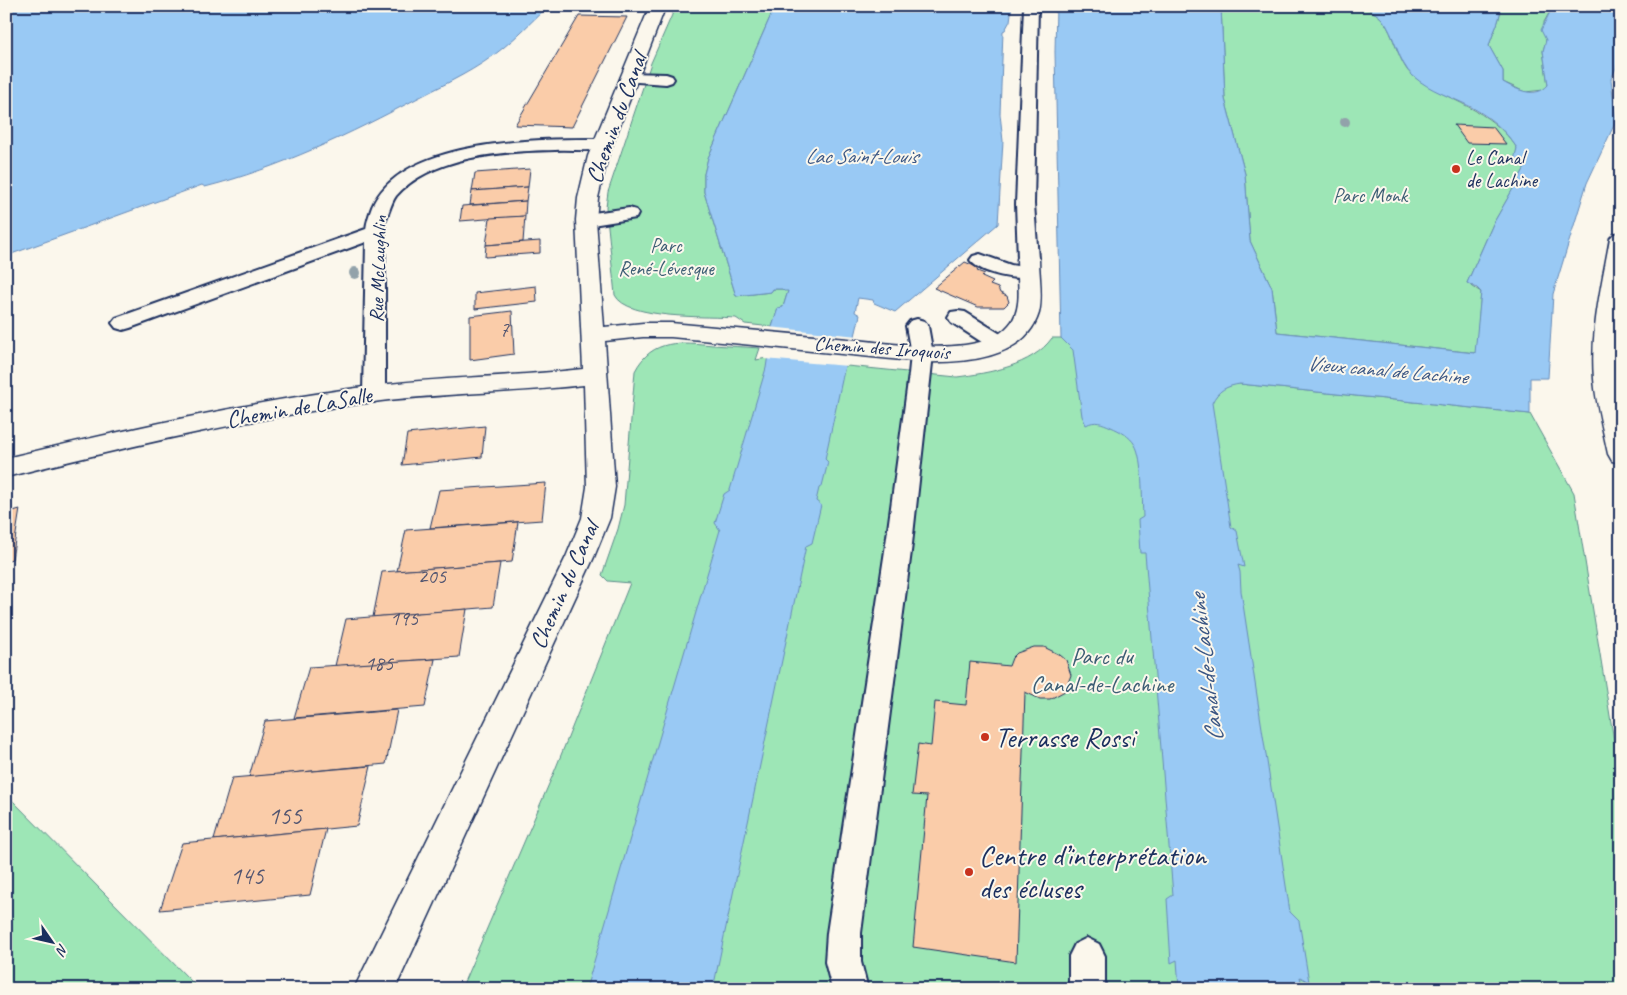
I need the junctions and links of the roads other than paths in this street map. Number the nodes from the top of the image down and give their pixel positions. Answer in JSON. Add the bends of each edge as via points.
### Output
{"nodes":[{"id":1,"x":1031,"y":6,"type":"edge"},
{"id":2,"x":657,"y":7,"type":"edge"},
{"id":3,"x":629,"y":78,"type":"junction"},
{"id":4,"x":666,"y":79,"type":"dead end"},
{"id":5,"x":602,"y":144,"type":"junction"},
{"id":6,"x":630,"y":214,"type":"dead end"},
{"id":7,"x":586,"y":220,"type":"junction"},
{"id":8,"x":376,"y":232,"type":"junction"},
{"id":9,"x":1620,"y":246,"type":"edge"},
{"id":10,"x":980,"y":260,"type":"dead end"},
{"id":11,"x":1028,"y":266,"type":"junction"},
{"id":12,"x":958,"y":318,"type":"dead end"},
{"id":13,"x":123,"y":323,"type":"dead end"},
{"id":14,"x":917,"y":326,"type":"dead end"},
{"id":15,"x":594,"y":335,"type":"junction"},
{"id":16,"x":999,"y":343,"type":"junction"},
{"id":17,"x":922,"y":354,"type":"junction"},
{"id":18,"x":595,"y":376,"type":"junction"},
{"id":19,"x":374,"y":394,"type":"junction"},
{"id":20,"x":1621,"y":454,"type":"edge"},
{"id":21,"x":6,"y":468,"type":"edge"},
{"id":22,"x":374,"y":989,"type":"edge"},
{"id":23,"x":850,"y":989,"type":"edge"}],
"edges":[{"from":1,"to":11,"type":"lane","name":"Chemin des Iroquois","via":[[1025,204]]},
{"from":2,"to":3,"type":"street","name":"Chemin du Canal"},
{"from":3,"to":4,"type":"lane"},
{"from":3,"to":5,"type":"street","name":"Chemin du Canal"},
{"from":5,"to":7,"type":"street","name":"Chemin du Canal"},
{"from":5,"to":8,"type":"lane","name":"Rue McLaughlin","via":[[477,152],[438,162],[407,177],[392,189],[380,207]]},
{"from":6,"to":7,"type":"lane"},
{"from":7,"to":15,"type":"street","name":"Chemin du Canal"},
{"from":8,"to":13,"type":"lane"},
{"from":8,"to":19,"type":"lane","name":"Rue McLaughlin"},
{"from":9,"to":20,"type":"street","via":[[1605,354],[1606,379]]},
{"from":10,"to":11,"type":"lane","via":[[1006,271]]},
{"from":11,"to":16,"type":"street","name":"Chemin des Iroquois","via":[[1025,320],[1020,328]]},
{"from":12,"to":16,"type":"lane"},
{"from":14,"to":17,"type":"lane"},
{"from":15,"to":17,"type":"street","name":"Chemin des Iroquois","via":[[657,330]]},
{"from":15,"to":18,"type":"street","name":"Chemin du Canal"},
{"from":16,"to":17,"type":"street","name":"Chemin des Iroquois","via":[[964,354]]},
{"from":17,"to":23,"type":"lane","via":[[899,544],[844,933],[843,962]]},
{"from":18,"to":19,"type":"street","name":"Chemin de LaSalle"},
{"from":18,"to":22,"type":"street","name":"Chemin du Canal","via":[[601,443],[601,487],[596,518]]},
{"from":19,"to":21,"type":"street","name":"Chemin de LaSalle","via":[[210,422]]}]}
